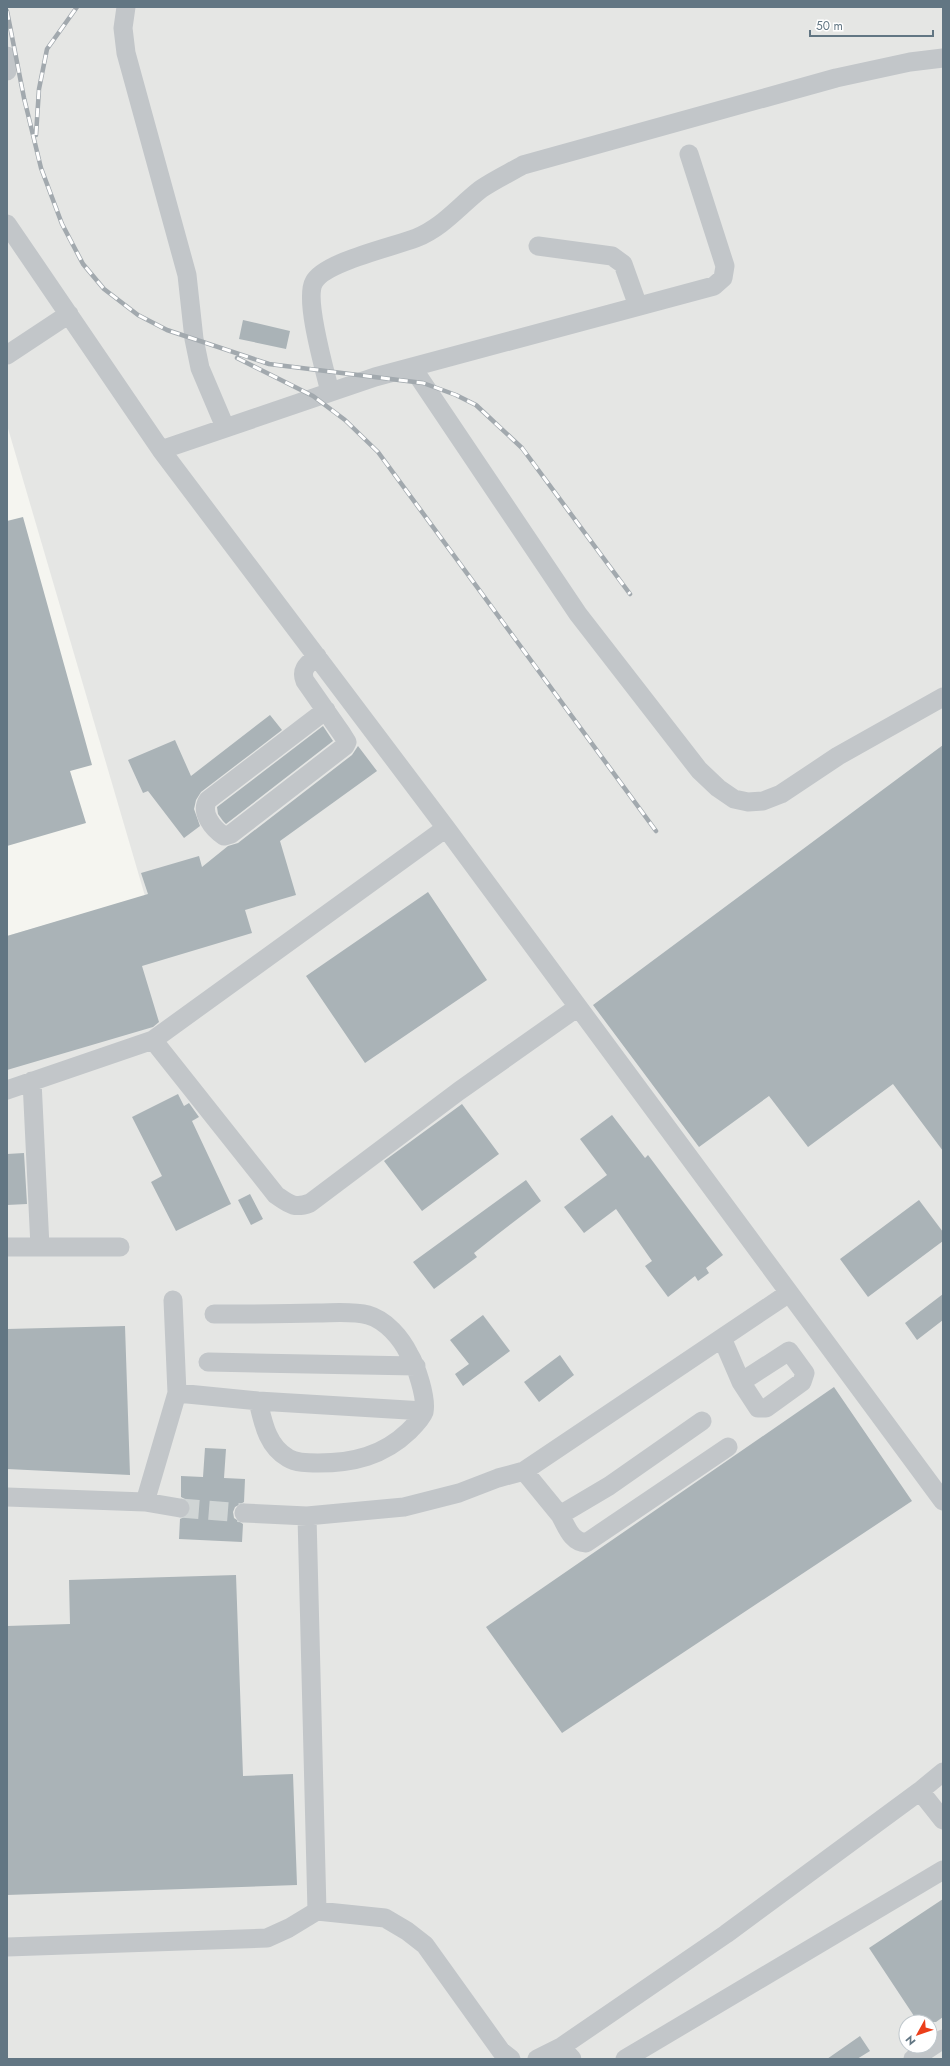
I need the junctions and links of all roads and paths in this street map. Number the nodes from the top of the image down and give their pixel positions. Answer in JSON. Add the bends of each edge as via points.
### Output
{"nodes":[{"id":1,"x":126,"y":7,"type":"edge"},
{"id":2,"x":7,"y":56,"type":"edge"},
{"id":3,"x":943,"y":58,"type":"edge"},
{"id":4,"x":7,"y":71,"type":"edge"},
{"id":5,"x":689,"y":154,"type":"dead end"},
{"id":6,"x":8,"y":227,"type":"edge"},
{"id":7,"x":538,"y":246,"type":"dead end"},
{"id":8,"x":638,"y":306,"type":"junction"},
{"id":9,"x":68,"y":314,"type":"junction"},
{"id":10,"x":7,"y":355,"type":"edge"},
{"id":11,"x":412,"y":367,"type":"junction"},
{"id":12,"x":330,"y":392,"type":"junction"},
{"id":13,"x":225,"y":427,"type":"junction"},
{"id":14,"x":162,"y":450,"type":"junction"},
{"id":15,"x":317,"y":656,"type":"junction"},
{"id":16,"x":943,"y":697,"type":"edge"},
{"id":17,"x":326,"y":710,"type":"junction"},
{"id":18,"x":446,"y":828,"type":"junction"},
{"id":19,"x":578,"y":1007,"type":"junction"},
{"id":20,"x":153,"y":1040,"type":"junction"},
{"id":21,"x":32,"y":1081,"type":"junction"},
{"id":22,"x":7,"y":1090,"type":"edge"},
{"id":23,"x":8,"y":1247,"type":"dead end"},
{"id":24,"x":40,"y":1247,"type":"junction"},
{"id":25,"x":120,"y":1247,"type":"dead end"},
{"id":26,"x":789,"y":1293,"type":"junction"},
{"id":27,"x":173,"y":1300,"type":"dead end"},
{"id":28,"x":214,"y":1314,"type":"dead end"},
{"id":29,"x":722,"y":1338,"type":"junction"},
{"id":30,"x":208,"y":1362,"type":"dead end"},
{"id":31,"x":416,"y":1366,"type":"junction"},
{"id":32,"x":741,"y":1382,"type":"dead end"},
{"id":33,"x":177,"y":1393,"type":"junction"},
{"id":34,"x":258,"y":1401,"type":"junction"},
{"id":35,"x":424,"y":1411,"type":"junction"},
{"id":36,"x":702,"y":1421,"type":"dead end"},
{"id":37,"x":728,"y":1447,"type":"dead end"},
{"id":38,"x":524,"y":1471,"type":"junction"},
{"id":39,"x":7,"y":1497,"type":"edge"},
{"id":40,"x":943,"y":1501,"type":"edge"},
{"id":41,"x":145,"y":1502,"type":"junction"},
{"id":42,"x":180,"y":1508,"type":"tunnel mouth"},
{"id":43,"x":244,"y":1513,"type":"tunnel mouth"},
{"id":44,"x":560,"y":1515,"type":"junction"},
{"id":45,"x":307,"y":1516,"type":"junction"},
{"id":46,"x":943,"y":1772,"type":"edge"},
{"id":47,"x":920,"y":1791,"type":"junction"},
{"id":48,"x":943,"y":1820,"type":"edge"},
{"id":49,"x":943,"y":1870,"type":"edge"},
{"id":50,"x":316,"y":1911,"type":"junction"},
{"id":51,"x":7,"y":1947,"type":"edge"},
{"id":52,"x":943,"y":2039,"type":"edge"},
{"id":53,"x":567,"y":2053,"type":"edge"},
{"id":54,"x":511,"y":2059,"type":"edge"},
{"id":55,"x":537,"y":2059,"type":"edge"},
{"id":56,"x":625,"y":2059,"type":"edge"},
{"id":57,"x":913,"y":2059,"type":"edge"}],
"edges":[{"from":1,"to":13,"type":"lane","via":[[123,28],[126,53],[187,275],[200,368]]},
{"from":2,"to":4,"type":"lane"},
{"from":3,"to":12,"type":"lane","via":[[910,62],[836,78],[523,165],[481,189],[435,229],[334,266],[320,274],[313,282],[311,300]]},
{"from":5,"to":8,"type":"lane","via":[[725,266],[723,278],[714,286]]},
{"from":6,"to":9,"type":"lane"},
{"from":7,"to":8,"type":"lane","via":[[612,256],[623,264]]},
{"from":8,"to":11,"type":"lane"},
{"from":9,"to":10,"type":"lane"},
{"from":9,"to":14,"type":"lane"},
{"from":11,"to":12,"type":"lane"},
{"from":11,"to":16,"type":"lane","via":[[578,614],[700,770],[718,788],[734,799],[748,802],[781,794],[838,756]]},
{"from":12,"to":13,"type":"lane"},
{"from":13,"to":14,"type":"lane"},
{"from":14,"to":15,"type":"lane"},
{"from":15,"to":17,"type":"lane","via":[[305,667],[302,674]]},
{"from":15,"to":18,"type":"lane"},
{"from":17,"to":17,"type":"lane","via":[[347,742],[345,746],[231,834],[224,836],[219,833],[205,813],[204,806],[208,800]]},
{"from":18,"to":19,"type":"lane"},
{"from":18,"to":20,"type":"lane"},
{"from":19,"to":20,"type":"lane","via":[[459,1091],[310,1203],[299,1207],[276,1195]]},
{"from":19,"to":26,"type":"lane"},
{"from":20,"to":21,"type":"lane"},
{"from":21,"to":22,"type":"lane"},
{"from":21,"to":24,"type":"lane"},
{"from":23,"to":24,"type":"lane"},
{"from":24,"to":25,"type":"lane"},
{"from":26,"to":29,"type":"lane"},
{"from":26,"to":40,"type":"lane"},
{"from":27,"to":33,"type":"lane"},
{"from":28,"to":31,"type":"lane","via":[[369,1315],[388,1326],[406,1347]]},
{"from":29,"to":32,"type":"lane"},
{"from":29,"to":38,"type":"lane"},
{"from":30,"to":31,"type":"lane"},
{"from":31,"to":35,"type":"lane","via":[[422,1386]]},
{"from":33,"to":34,"type":"lane"},
{"from":33,"to":41,"type":"lane"},
{"from":34,"to":35,"type":"lane"},
{"from":34,"to":35,"type":"lane","via":[[270,1440],[288,1458],[304,1463],[337,1463],[363,1458],[386,1449],[414,1426]]},
{"from":36,"to":44,"type":"lane","via":[[609,1486]]},
{"from":37,"to":44,"type":"lane","via":[[586,1543],[573,1538]]},
{"from":38,"to":44,"type":"lane"},
{"from":38,"to":45,"type":"lane","via":[[459,1493],[404,1507]]},
{"from":39,"to":41,"type":"lane"},
{"from":41,"to":42,"type":"lane"},
{"from":43,"to":45,"type":"lane"},
{"from":45,"to":50,"type":"lane"},
{"from":46,"to":47,"type":"lane"},
{"from":47,"to":48,"type":"lane"},
{"from":47,"to":53,"type":"lane"},
{"from":49,"to":56,"type":"lane"},
{"from":50,"to":51,"type":"lane","via":[[267,1938]]},
{"from":50,"to":54,"type":"lane","via":[[385,1918],[407,1931],[425,1945],[501,2051]]},
{"from":52,"to":57,"type":"lane"},
{"from":53,"to":55,"type":"lane"}]}
